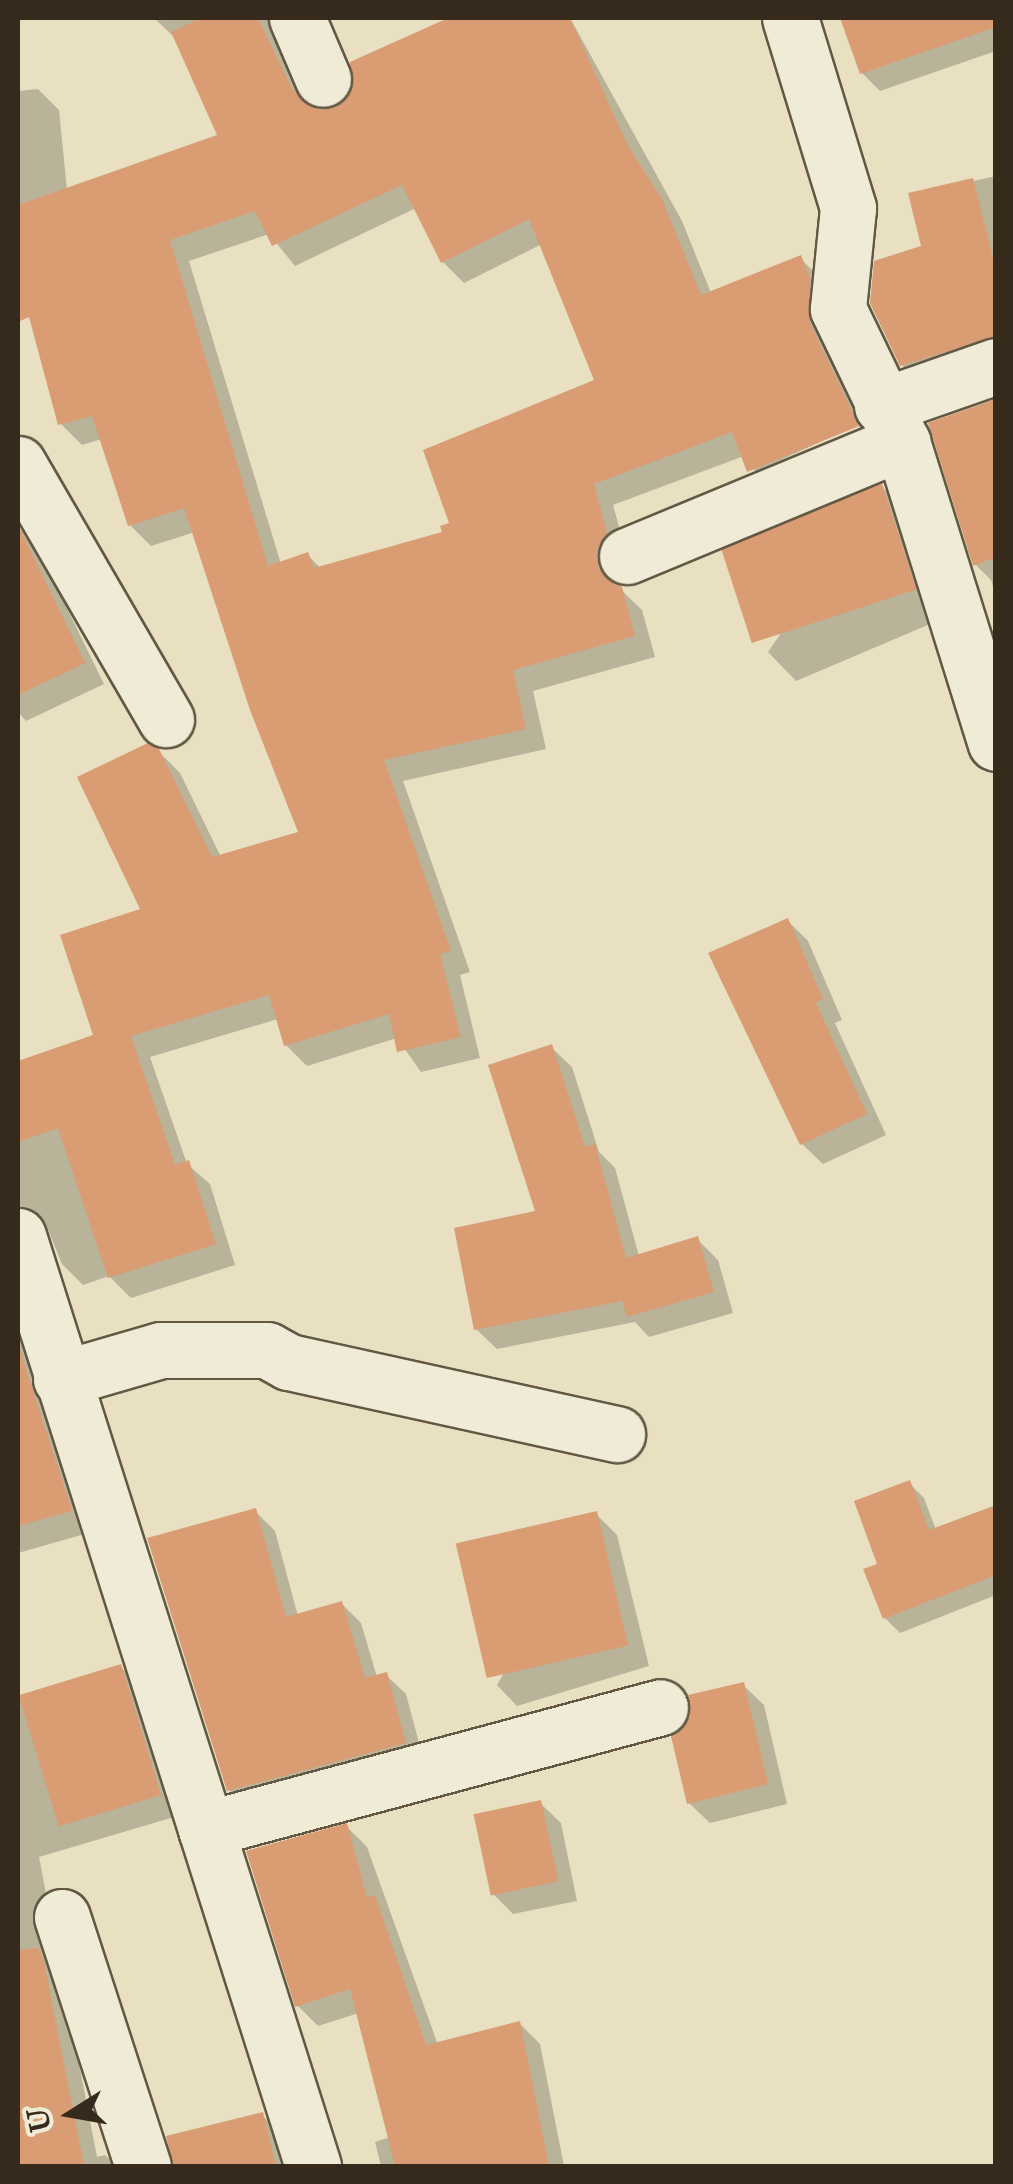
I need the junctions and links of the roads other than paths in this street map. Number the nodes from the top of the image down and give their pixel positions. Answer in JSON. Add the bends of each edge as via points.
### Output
{"nodes":[{"id":1,"x":297,"y":18,"type":"edge"},
{"id":2,"x":790,"y":18,"type":"edge"},
{"id":3,"x":323,"y":78,"type":"dead end"},
{"id":4,"x":996,"y":366,"type":"edge"},
{"id":5,"x":892,"y":424,"type":"junction"},
{"id":6,"x":18,"y":464,"type":"edge"},
{"id":7,"x":626,"y":556,"type":"dead end"},
{"id":8,"x":991,"y":708,"type":"edge"},
{"id":9,"x":166,"y":719,"type":"dead end"},
{"id":10,"x":18,"y":1236,"type":"edge"},
{"id":11,"x":61,"y":1380,"type":"junction"},
{"id":12,"x":617,"y":1434,"type":"dead end"},
{"id":13,"x":660,"y":1706,"type":"dead end"},
{"id":14,"x":206,"y":1829,"type":"junction"},
{"id":15,"x":62,"y":1917,"type":"dead end"},
{"id":16,"x":143,"y":2166,"type":"edge"},
{"id":17,"x":312,"y":2166,"type":"edge"}],
"edges":[{"from":1,"to":3,"type":"street"},
{"from":2,"to":5,"type":"street","via":[[848,208],[838,309]]},
{"from":4,"to":5,"type":"street"},
{"from":5,"to":7,"type":"street"},
{"from":5,"to":8,"type":"street"},
{"from":6,"to":9,"type":"street"},
{"from":10,"to":11,"type":"street"},
{"from":11,"to":12,"type":"street","via":[[161,1350],[266,1350],[289,1362]]},
{"from":11,"to":14,"type":"street"},
{"from":13,"to":14,"type":"street"},
{"from":14,"to":17,"type":"street"},
{"from":15,"to":16,"type":"street"}]}
